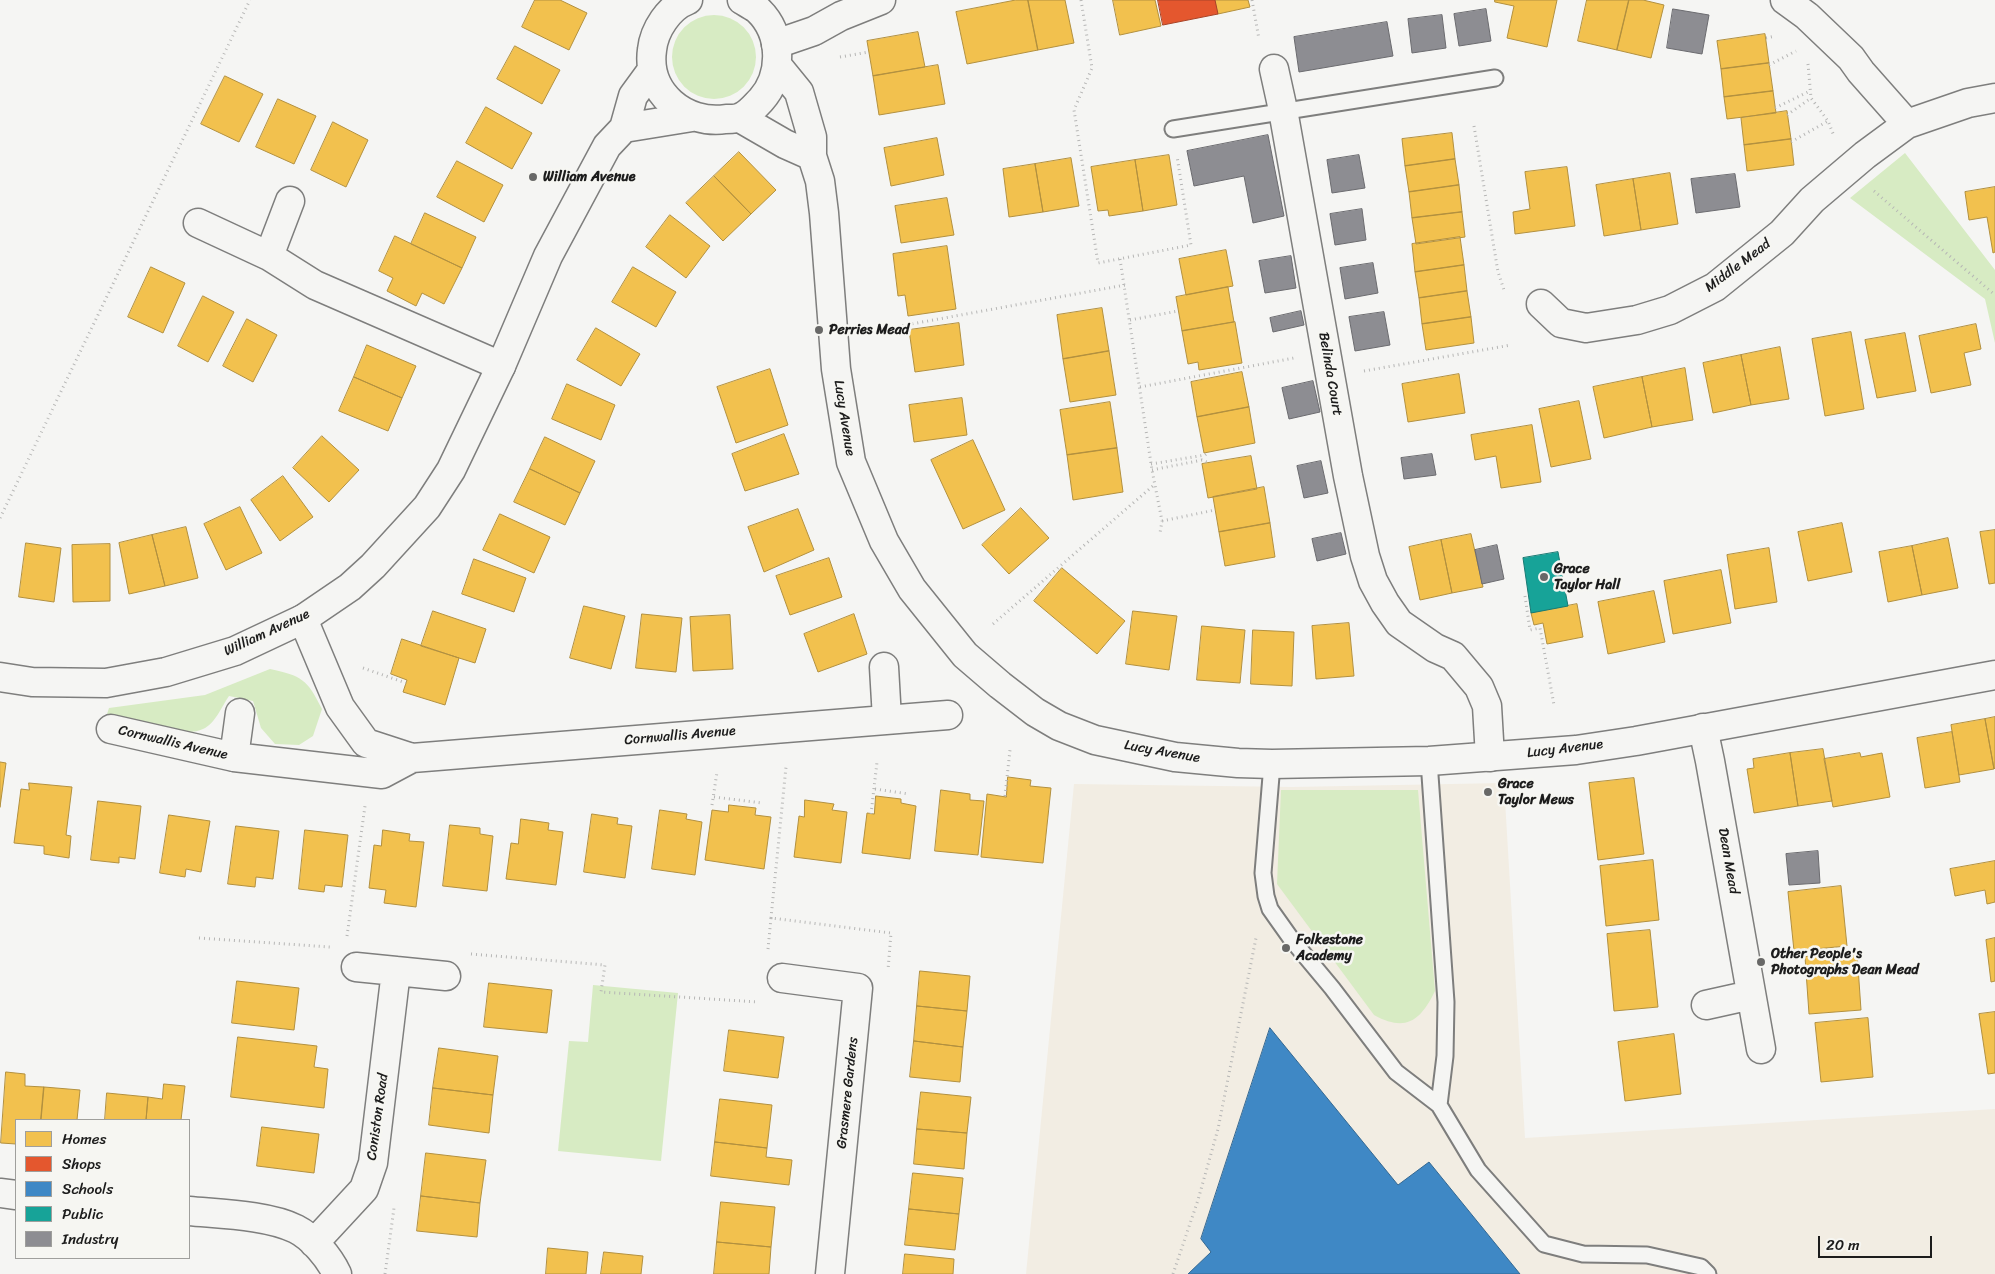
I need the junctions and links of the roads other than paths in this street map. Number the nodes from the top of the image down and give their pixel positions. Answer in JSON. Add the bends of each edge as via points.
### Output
{"nodes":[{"id":1,"x":688,"y":0,"type":"edge"},
{"id":2,"x":742,"y":0,"type":"edge"},
{"id":3,"x":880,"y":0,"type":"edge"},
{"id":4,"x":1785,"y":0,"type":"edge"},
{"id":5,"x":777,"y":54,"type":"junction"},
{"id":6,"x":1274,"y":69,"type":"dead end"},
{"id":7,"x":652,"y":70,"type":"junction"},
{"id":8,"x":1495,"y":78,"type":"dead end"},
{"id":9,"x":1995,"y":98,"type":"edge"},
{"id":10,"x":1283,"y":110,"type":"junction"},
{"id":11,"x":692,"y":117,"type":"junction"},
{"id":12,"x":740,"y":118,"type":"junction"},
{"id":13,"x":1907,"y":124,"type":"junction"},
{"id":14,"x":624,"y":128,"type":"junction"},
{"id":15,"x":1173,"y":129,"type":"road end"},
{"id":16,"x":812,"y":156,"type":"junction"},
{"id":17,"x":290,"y":201,"type":"dead end"},
{"id":18,"x":198,"y":223,"type":"dead end"},
{"id":19,"x":269,"y":256,"type":"junction"},
{"id":20,"x":1540,"y":304,"type":"dead end"},
{"id":21,"x":501,"y":366,"type":"junction"},
{"id":22,"x":303,"y":619,"type":"junction"},
{"id":23,"x":884,"y":667,"type":"dead end"},
{"id":24,"x":1995,"y":675,"type":"edge"},
{"id":25,"x":0,"y":677,"type":"edge"},
{"id":26,"x":240,"y":713,"type":"dead end"},
{"id":27,"x":948,"y":715,"type":"dead end"},
{"id":28,"x":887,"y":719,"type":"junction"},
{"id":29,"x":1703,"y":728,"type":"junction"},
{"id":30,"x":111,"y":729,"type":"dead end"},
{"id":31,"x":234,"y":757,"type":"junction"},
{"id":32,"x":1490,"y":757,"type":"junction"},
{"id":33,"x":412,"y":758,"type":"junction"},
{"id":34,"x":1429,"y":761,"type":"junction"},
{"id":35,"x":1272,"y":764,"type":"junction"},
{"id":36,"x":356,"y":967,"type":"dead end"},
{"id":37,"x":396,"y":971,"type":"junction"},
{"id":38,"x":446,"y":976,"type":"dead end"},
{"id":39,"x":782,"y":978,"type":"dead end"},
{"id":40,"x":1750,"y":995,"type":"junction"},
{"id":41,"x":1706,"y":1005,"type":"dead end"},
{"id":42,"x":1761,"y":1048,"type":"dead end"},
{"id":43,"x":1439,"y":1105,"type":"junction"},
{"id":44,"x":0,"y":1193,"type":"edge"},
{"id":45,"x":15,"y":1195,"type":"edge"},
{"id":46,"x":190,"y":1211,"type":"edge"},
{"id":47,"x":314,"y":1243,"type":"junction"},
{"id":48,"x":337,"y":1274,"type":"edge"},
{"id":49,"x":830,"y":1274,"type":"edge"},
{"id":50,"x":1708,"y":1274,"type":"edge"}],
"edges":[{"from":1,"to":7,"type":"street","via":[[668,14],[657,31],[652,50]]},
{"from":2,"to":5,"type":"street","name":"Lucy Avenue","via":[[758,10],[770,26]]},
{"from":3,"to":5,"type":"street","via":[[841,16]]},
{"from":4,"to":13,"type":"street","via":[[1807,16],[1851,58]]},
{"from":5,"to":12,"type":"street","via":[[775,78],[767,93]]},
{"from":5,"to":16,"type":"street","name":"Lucy Avenue","via":[[799,92],[812,137]]},
{"from":6,"to":10,"type":"street","name":"Belinda Court"},
{"from":7,"to":11,"type":"street","via":[[660,90],[673,106]]},
{"from":7,"to":14,"type":"street","name":"William Avenue","via":[[634,96]]},
{"from":8,"to":10,"type":"lane"},
{"from":9,"to":13,"type":"street","name":"Middle Mead","via":[[1968,103]]},
{"from":10,"to":15,"type":"lane"},
{"from":10,"to":32,"type":"street","name":"Belinda Court","via":[[1349,485],[1365,556],[1373,581],[1399,623],[1422,640],[1453,656],[1479,687],[1487,706]]},
{"from":11,"to":12,"type":"street","via":[[713,121]]},
{"from":11,"to":14,"type":"street"},
{"from":12,"to":16,"type":"street"},
{"from":13,"to":20,"type":"street","name":"Middle Mead","via":[[1865,155],[1812,200],[1782,233],[1715,287],[1670,310],[1637,320],[1586,328],[1561,323]]},
{"from":14,"to":21,"type":"street","name":"William Avenue","via":[[607,146],[548,256]]},
{"from":16,"to":35,"type":"street","name":"Lucy Avenue","via":[[820,181],[836,369],[851,462],[884,541],[912,590],[965,655],[1036,712],[1059,726],[1095,740],[1175,757]]},
{"from":17,"to":19,"type":"street"},
{"from":18,"to":19,"type":"street"},
{"from":19,"to":21,"type":"street","via":[[315,285]]},
{"from":21,"to":22,"type":"street","name":"William Avenue","via":[[452,470],[427,507],[350,587]]},
{"from":22,"to":25,"type":"street","name":"William Avenue","via":[[235,651],[166,672],[106,683],[32,682]]},
{"from":22,"to":33,"type":"street","name":"Cornwallis Avenue","via":[[340,707],[366,743]]},
{"from":23,"to":28,"type":"street"},
{"from":24,"to":29,"type":"street","name":"Lucy Avenue"},
{"from":26,"to":31,"type":"street","name":"Cornwallis Avenue"},
{"from":27,"to":28,"type":"street","name":"Cornwallis Avenue"},
{"from":28,"to":33,"type":"street","name":"Cornwallis Avenue"},
{"from":29,"to":32,"type":"street","name":"Lucy Avenue","via":[[1576,750]]},
{"from":29,"to":40,"type":"street","name":"Dean Mead"},
{"from":30,"to":31,"type":"street","name":"Cornwallis Avenue"},
{"from":31,"to":33,"type":"street","name":"Cornwallis Avenue","via":[[382,774]]},
{"from":32,"to":34,"type":"street","name":"Lucy Avenue"},
{"from":34,"to":35,"type":"street","name":"Lucy Avenue"},
{"from":34,"to":43,"type":"lane","via":[[1446,1002],[1445,1056]]},
{"from":35,"to":43,"type":"lane","via":[[1263,873],[1270,909],[1396,1072]]},
{"from":36,"to":37,"type":"street"},
{"from":37,"to":38,"type":"street"},
{"from":37,"to":47,"type":"street","name":"Coniston Road","via":[[373,1163],[364,1188]]},
{"from":39,"to":49,"type":"street","name":"Grasmere Gardens","via":[[858,988]]},
{"from":40,"to":41,"type":"street"},
{"from":40,"to":42,"type":"street","name":"Dean Mead"},
{"from":43,"to":50,"type":"lane","via":[[1478,1170],[1544,1244],[1583,1254],[1647,1255],[1701,1267]]},
{"from":44,"to":45,"type":"street"},
{"from":46,"to":47,"type":"street","via":[[276,1221],[297,1229]]},
{"from":47,"to":48,"type":"street"}]}
